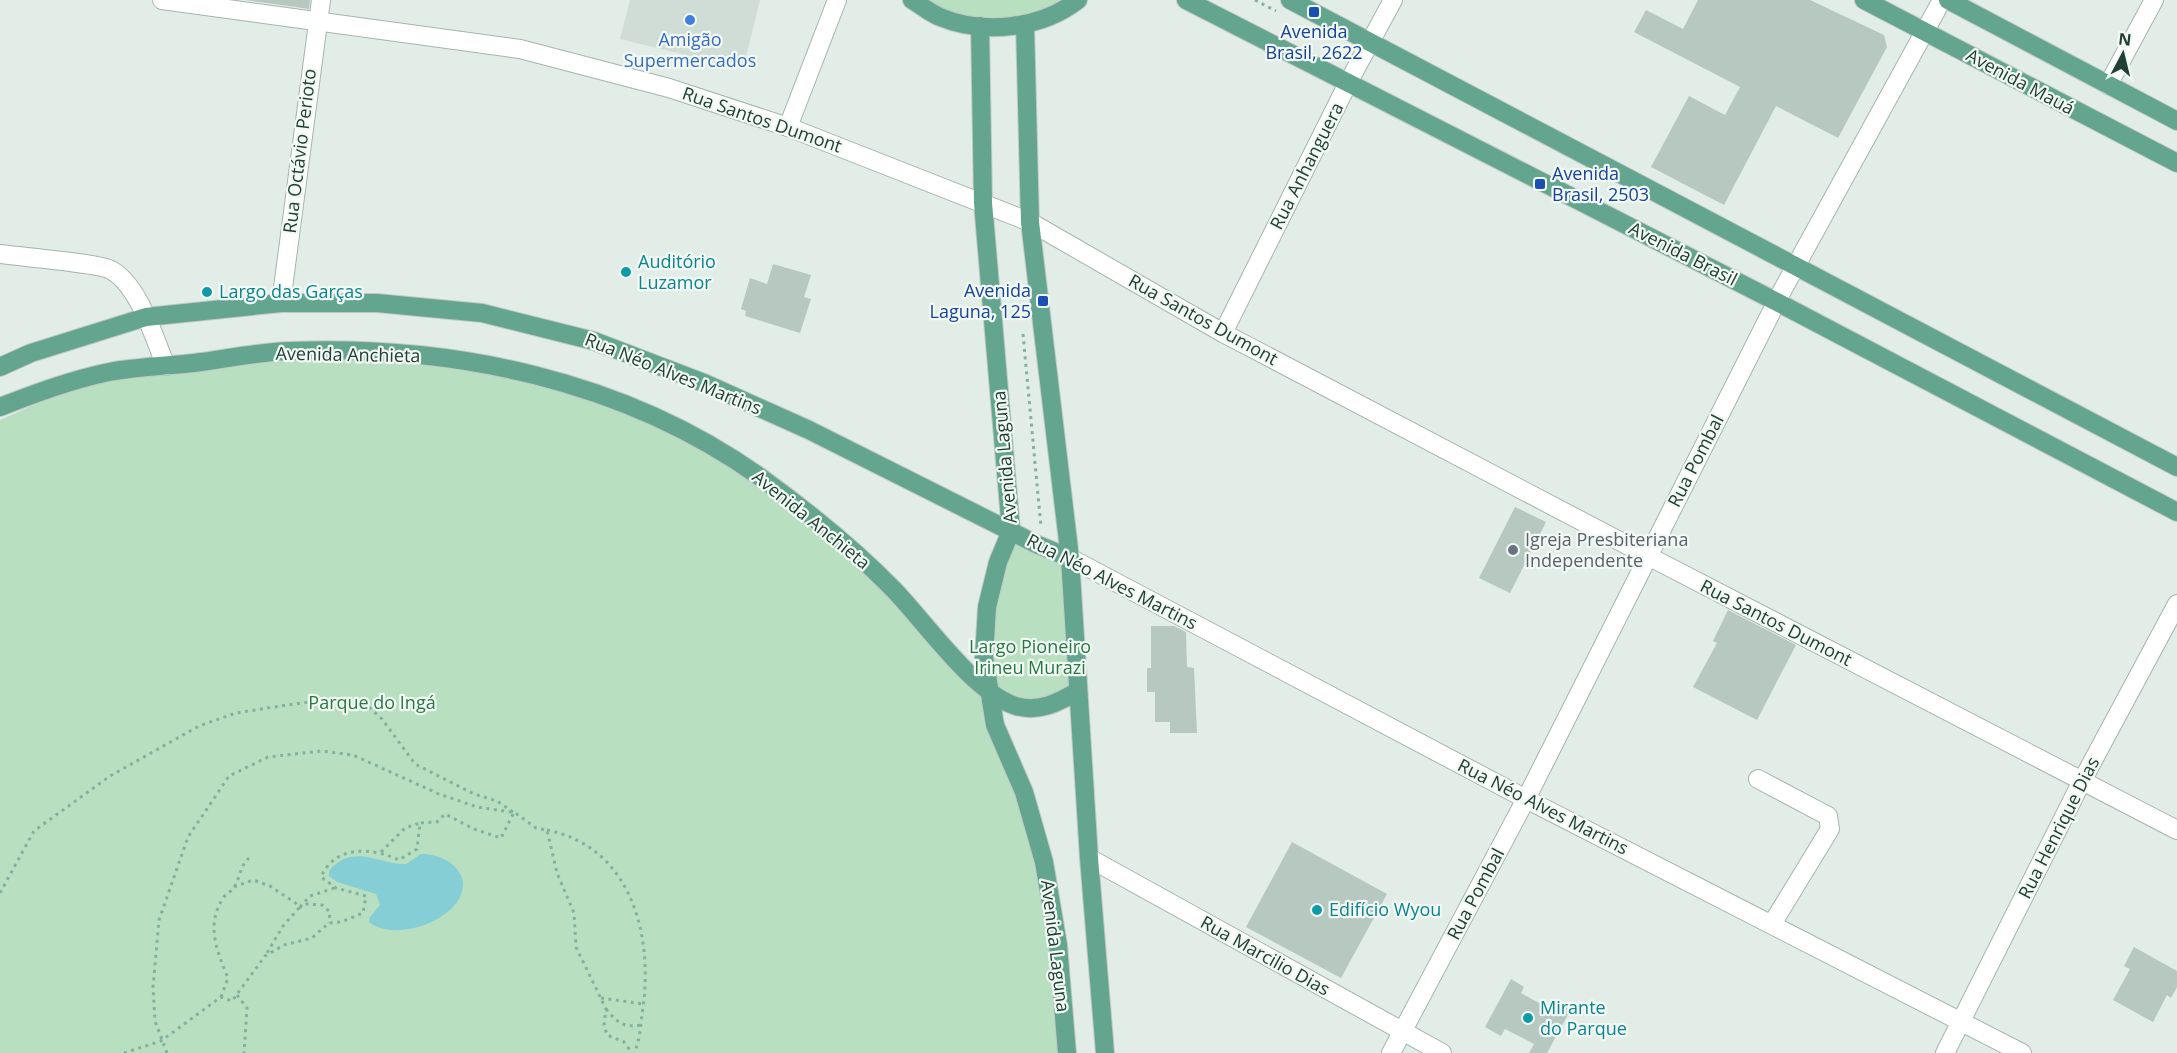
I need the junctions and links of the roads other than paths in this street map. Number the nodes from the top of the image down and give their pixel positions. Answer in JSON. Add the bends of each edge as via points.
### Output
{"nodes":[{"id":1,"x":162,"y":0,"type":"edge"},
{"id":2,"x":321,"y":0,"type":"edge"},
{"id":3,"x":837,"y":0,"type":"edge"},
{"id":4,"x":912,"y":0,"type":"edge"},
{"id":5,"x":1078,"y":0,"type":"edge"},
{"id":6,"x":1186,"y":0,"type":"edge"},
{"id":7,"x":1290,"y":0,"type":"edge"},
{"id":8,"x":1393,"y":0,"type":"edge"},
{"id":9,"x":1864,"y":0,"type":"edge"},
{"id":10,"x":1942,"y":0,"type":"edge"},
{"id":11,"x":1948,"y":0,"type":"edge"},
{"id":12,"x":2154,"y":0,"type":"edge"},
{"id":13,"x":318,"y":22,"type":"junction"},
{"id":14,"x":1025,"y":24,"type":"junction"},
{"id":15,"x":980,"y":26,"type":"junction"},
{"id":16,"x":1923,"y":31,"type":"junction"},
{"id":17,"x":1369,"y":44,"type":"junction"},
{"id":18,"x":1349,"y":81,"type":"junction"},
{"id":19,"x":2108,"y":85,"type":"junction"},
{"id":20,"x":2177,"y":121,"type":"edge"},
{"id":21,"x":788,"y":127,"type":"junction"},
{"id":22,"x":2177,"y":163,"type":"edge"},
{"id":23,"x":984,"y":203,"type":"junction"},
{"id":24,"x":1030,"y":222,"type":"junction"},
{"id":25,"x":0,"y":254,"type":"edge"},
{"id":26,"x":1796,"y":266,"type":"junction"},
{"id":27,"x":1777,"y":302,"type":"junction"},
{"id":28,"x":281,"y":303,"type":"junction"},
{"id":29,"x":146,"y":317,"type":"junction"},
{"id":30,"x":1223,"y":333,"type":"junction"},
{"id":31,"x":166,"y":366,"type":"junction"},
{"id":32,"x":0,"y":367,"type":"edge"},
{"id":33,"x":0,"y":407,"type":"edge"},
{"id":34,"x":2177,"y":467,"type":"edge"},
{"id":35,"x":2177,"y":513,"type":"edge"},
{"id":36,"x":1011,"y":531,"type":"junction"},
{"id":37,"x":1648,"y":556,"type":"junction"},
{"id":38,"x":1070,"y":558,"type":"junction"},
{"id":39,"x":2177,"y":604,"type":"edge"},
{"id":40,"x":989,"y":691,"type":"junction"},
{"id":41,"x":1078,"y":691,"type":"junction"},
{"id":42,"x":1758,"y":779,"type":"dead end"},
{"id":43,"x":2082,"y":781,"type":"junction"},
{"id":44,"x":1526,"y":799,"type":"junction"},
{"id":45,"x":2177,"y":830,"type":"edge"},
{"id":46,"x":1089,"y":858,"type":"junction"},
{"id":47,"x":1772,"y":924,"type":"junction"},
{"id":48,"x":1962,"y":1022,"type":"junction"},
{"id":49,"x":1402,"y":1032,"type":"junction"},
{"id":50,"x":1067,"y":1053,"type":"edge"},
{"id":51,"x":1105,"y":1053,"type":"edge"},
{"id":52,"x":1391,"y":1053,"type":"edge"},
{"id":53,"x":1442,"y":1053,"type":"edge"},
{"id":54,"x":1945,"y":1053,"type":"edge"},
{"id":55,"x":2022,"y":1053,"type":"edge"}],
"edges":[{"from":1,"to":13,"type":"street","name":"Rua Santos Dumont"},
{"from":2,"to":13,"type":"street","name":"Rua Octávio Perioto"},
{"from":3,"to":21,"type":"street"},
{"from":4,"to":15,"type":"main road","via":[[941,17]]},
{"from":5,"to":14,"type":"main road","via":[[1051,16]]},
{"from":6,"to":18,"type":"main road","name":"Avenida Brasil"},
{"from":7,"to":17,"type":"main road"},
{"from":8,"to":17,"type":"street","name":"Rua Anhanguera"},
{"from":9,"to":16,"type":"main road","name":"Avenida Mauá"},
{"from":10,"to":16,"type":"street","name":"Rua Pombal"},
{"from":11,"to":19,"type":"main road"},
{"from":12,"to":19,"type":"street"},
{"from":13,"to":21,"type":"street","name":"Rua Santos Dumont","via":[[520,49],[669,88]]},
{"from":13,"to":28,"type":"street","name":"Rua Octávio Perioto"},
{"from":14,"to":15,"type":"main road"},
{"from":14,"to":24,"type":"main road"},
{"from":15,"to":23,"type":"main road","name":"Avenida Laguna"},
{"from":16,"to":22,"type":"main road","name":"Avenida Mauá"},
{"from":16,"to":26,"type":"street","name":"Rua Pombal"},
{"from":17,"to":18,"type":"street","name":"Rua Anhanguera"},
{"from":17,"to":26,"type":"main road"},
{"from":18,"to":27,"type":"main road","name":"Avenida Brasil"},
{"from":18,"to":30,"type":"street","name":"Rua Anhanguera"},
{"from":19,"to":20,"type":"main road"},
{"from":21,"to":23,"type":"street","name":"Rua Santos Dumont"},
{"from":23,"to":24,"type":"street","name":"Rua Santos Dumont"},
{"from":23,"to":36,"type":"main road","name":"Avenida Laguna"},
{"from":24,"to":30,"type":"street","name":"Rua Santos Dumont"},
{"from":24,"to":38,"type":"main road"},
{"from":25,"to":29,"type":"street","via":[[110,269],[125,282]]},
{"from":26,"to":27,"type":"street","name":"Rua Pombal"},
{"from":26,"to":34,"type":"main road"},
{"from":27,"to":35,"type":"main road","name":"Avenida Brasil"},
{"from":27,"to":37,"type":"street","name":"Rua Pombal"},
{"from":28,"to":29,"type":"main road","name":"Rua Néo Alves Martins"},
{"from":28,"to":36,"type":"main road","name":"Rua Néo Alves Martins","via":[[377,303],[482,313],[594,341],[704,383],[808,430]]},
{"from":29,"to":31,"type":"street"},
{"from":29,"to":32,"type":"main road","via":[[31,353]]},
{"from":30,"to":37,"type":"street","name":"Rua Santos Dumont"},
{"from":31,"to":33,"type":"main road","name":"Avenida Anchieta","via":[[68,382]]},
{"from":31,"to":40,"type":"main road","name":"Avenida Anchieta","via":[[287,351],[400,352],[507,367],[592,391],[684,429],[759,477],[830,532],[893,589]]},
{"from":36,"to":38,"type":"main road","name":"Rua Néo Alves Martins"},
{"from":36,"to":40,"type":"main road","name":"Avenida Laguna","via":[[998,562],[987,607],[984,657]]},
{"from":37,"to":43,"type":"street","name":"Rua Santos Dumont"},
{"from":37,"to":44,"type":"street","name":"Rua Pombal"},
{"from":38,"to":41,"type":"main road"},
{"from":38,"to":44,"type":"street","name":"Rua Néo Alves Martins"},
{"from":39,"to":43,"type":"street","name":"Rua Henrique Dias"},
{"from":40,"to":41,"type":"main road","name":"Avenida Anchieta","via":[[1017,706],[1048,707]]},
{"from":40,"to":50,"type":"main road","name":"Avenida Laguna","via":[[994,725],[1024,792],[1044,862],[1058,945]]},
{"from":41,"to":46,"type":"main road"},
{"from":42,"to":47,"type":"street","via":[[1828,816],[1831,822]]},
{"from":43,"to":45,"type":"street","name":"Rua Santos Dumont"},
{"from":43,"to":48,"type":"street","name":"Rua Henrique Dias"},
{"from":44,"to":47,"type":"street","name":"Rua Néo Alves Martins"},
{"from":44,"to":49,"type":"street","name":"Rua Pombal"},
{"from":46,"to":49,"type":"street","name":"Rua Marcilio Dias"},
{"from":46,"to":51,"type":"main road"},
{"from":47,"to":48,"type":"street","name":"Rua Néo Alves Martins"},
{"from":48,"to":54,"type":"street","name":"Rua Henrique Dias"},
{"from":48,"to":55,"type":"street","name":"Rua Néo Alves Martins"},
{"from":49,"to":52,"type":"street","name":"Rua Pombal"},
{"from":49,"to":53,"type":"street","name":"Rua Marcilio Dias"}]}
